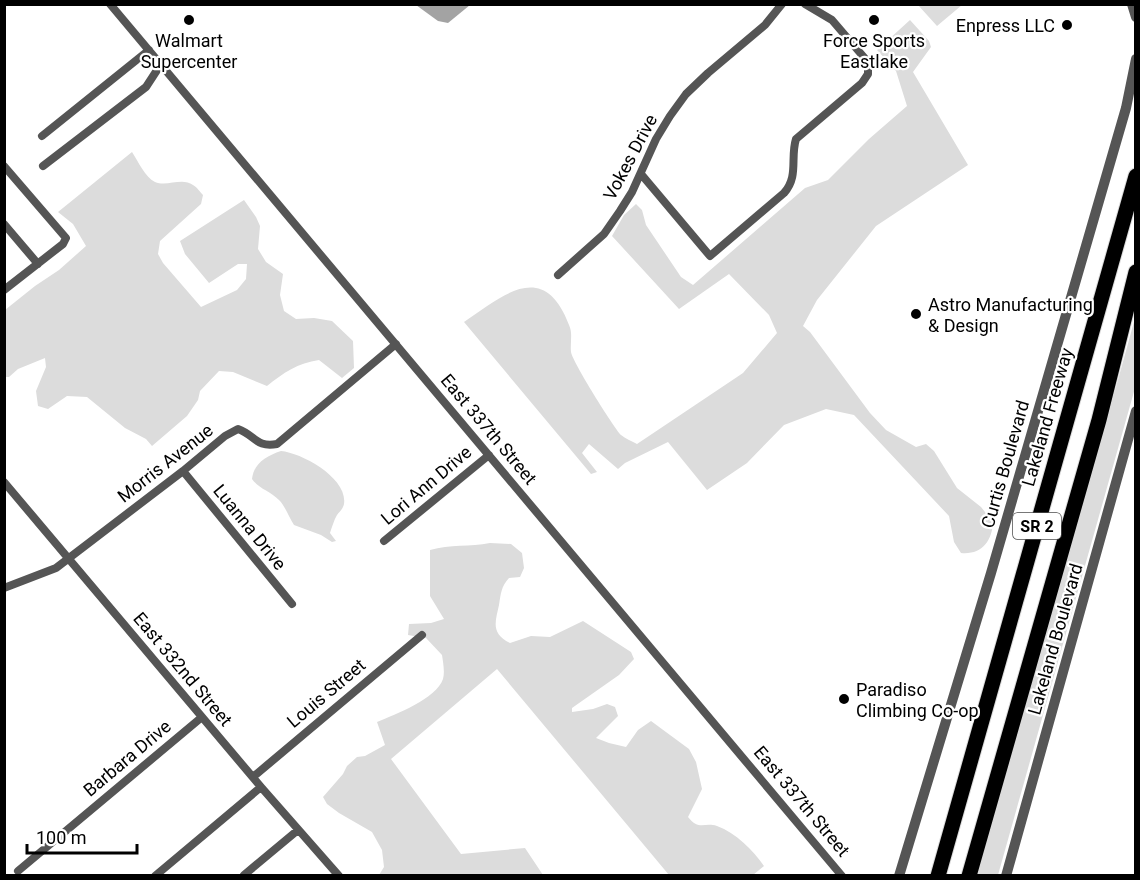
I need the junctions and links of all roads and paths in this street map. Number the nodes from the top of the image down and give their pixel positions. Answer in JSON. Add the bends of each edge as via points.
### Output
{"nodes":[{"id":1,"x":110,"y":4,"type":"edge"},
{"id":2,"x":782,"y":4,"type":"edge"},
{"id":3,"x":805,"y":4,"type":"edge"},
{"id":4,"x":1132,"y":4,"type":"edge"},
{"id":5,"x":1136,"y":17,"type":"edge"},
{"id":6,"x":149,"y":50,"type":"junction"},
{"id":7,"x":1136,"y":59,"type":"edge"},
{"id":8,"x":161,"y":64,"type":"junction"},
{"id":9,"x":42,"y":136,"type":"dead end"},
{"id":10,"x":4,"y":166,"type":"edge"},
{"id":11,"x":43,"y":166,"type":"dead end"},
{"id":12,"x":640,"y":174,"type":"junction"},
{"id":13,"x":1136,"y":176,"type":"edge"},
{"id":14,"x":4,"y":224,"type":"edge"},
{"id":15,"x":38,"y":264,"type":"junction"},
{"id":16,"x":558,"y":275,"type":"dead end"},
{"id":17,"x":1134,"y":277,"type":"edge"},
{"id":18,"x":4,"y":290,"type":"edge"},
{"id":19,"x":396,"y":344,"type":"junction"},
{"id":20,"x":1136,"y":411,"type":"edge"},
{"id":21,"x":489,"y":455,"type":"junction"},
{"id":22,"x":183,"y":471,"type":"junction"},
{"id":23,"x":4,"y":482,"type":"edge"},
{"id":24,"x":384,"y":541,"type":"dead end"},
{"id":25,"x":69,"y":558,"type":"junction"},
{"id":26,"x":4,"y":588,"type":"edge"},
{"id":27,"x":292,"y":604,"type":"dead end"},
{"id":28,"x":422,"y":635,"type":"dead end"},
{"id":29,"x":202,"y":717,"type":"junction"},
{"id":30,"x":252,"y":777,"type":"junction"},
{"id":31,"x":261,"y":787,"type":"junction"},
{"id":32,"x":298,"y":830,"type":"junction"},
{"id":33,"x":18,"y":871,"type":"dead end"},
{"id":34,"x":244,"y":875,"type":"edge"},
{"id":35,"x":155,"y":876,"type":"edge"},
{"id":36,"x":339,"y":876,"type":"edge"},
{"id":37,"x":842,"y":876,"type":"edge"},
{"id":38,"x":899,"y":876,"type":"edge"},
{"id":39,"x":938,"y":876,"type":"edge"},
{"id":40,"x":969,"y":876,"type":"edge"},
{"id":41,"x":1006,"y":876,"type":"edge"}],
"edges":[{"from":1,"to":6,"type":"street","name":"East 337th Street"},
{"from":2,"to":12,"type":"street","name":"Vokes Drive","via":[[765,25],[686,94],[656,139]]},
{"from":3,"to":12,"type":"street","via":[[831,20],[868,62],[869,71],[862,83],[796,139],[794,177],[784,193],[710,256]]},
{"from":4,"to":5,"type":"street"},
{"from":6,"to":8,"type":"street","name":"East 337th Street"},
{"from":6,"to":9,"type":"street"},
{"from":7,"to":38,"type":"street","name":"Curtis Boulevard","via":[[1126,108]]},
{"from":8,"to":11,"type":"street","via":[[146,87]]},
{"from":8,"to":19,"type":"street","name":"East 337th Street"},
{"from":10,"to":15,"type":"street","via":[[66,238]]},
{"from":12,"to":16,"type":"street","name":"Vokes Drive","via":[[604,234]]},
{"from":13,"to":39,"type":"highway","name":"Lakeland Freeway","number":"SR 2"},
{"from":14,"to":15,"type":"street"},
{"from":15,"to":18,"type":"street"},
{"from":17,"to":40,"type":"highway","number":"SR 2","via":[[1099,420]]},
{"from":19,"to":21,"type":"street","name":"East 337th Street"},
{"from":19,"to":22,"type":"street","name":"Morris Avenue","via":[[277,444],[258,443],[238,429]]},
{"from":20,"to":41,"type":"street","name":"Lakeland Boulevard"},
{"from":21,"to":24,"type":"street","name":"Lori Ann Drive"},
{"from":21,"to":37,"type":"street","name":"East 337th Street"},
{"from":22,"to":25,"type":"street","name":"Morris Avenue"},
{"from":22,"to":27,"type":"street","name":"Luanna Drive"},
{"from":23,"to":25,"type":"street","name":"East 332nd Street"},
{"from":25,"to":26,"type":"street","name":"Morris Avenue","via":[[45,573]]},
{"from":25,"to":29,"type":"street","name":"East 332nd Street"},
{"from":28,"to":30,"type":"street","name":"Louis Street"},
{"from":29,"to":30,"type":"street","name":"East 332nd Street"},
{"from":29,"to":33,"type":"street","name":"Barbara Drive"},
{"from":30,"to":31,"type":"street","name":"East 332nd Street"},
{"from":31,"to":32,"type":"street","name":"East 332nd Street"},
{"from":31,"to":35,"type":"street"},
{"from":32,"to":34,"type":"street"},
{"from":32,"to":36,"type":"street","name":"East 332nd Street"}]}
